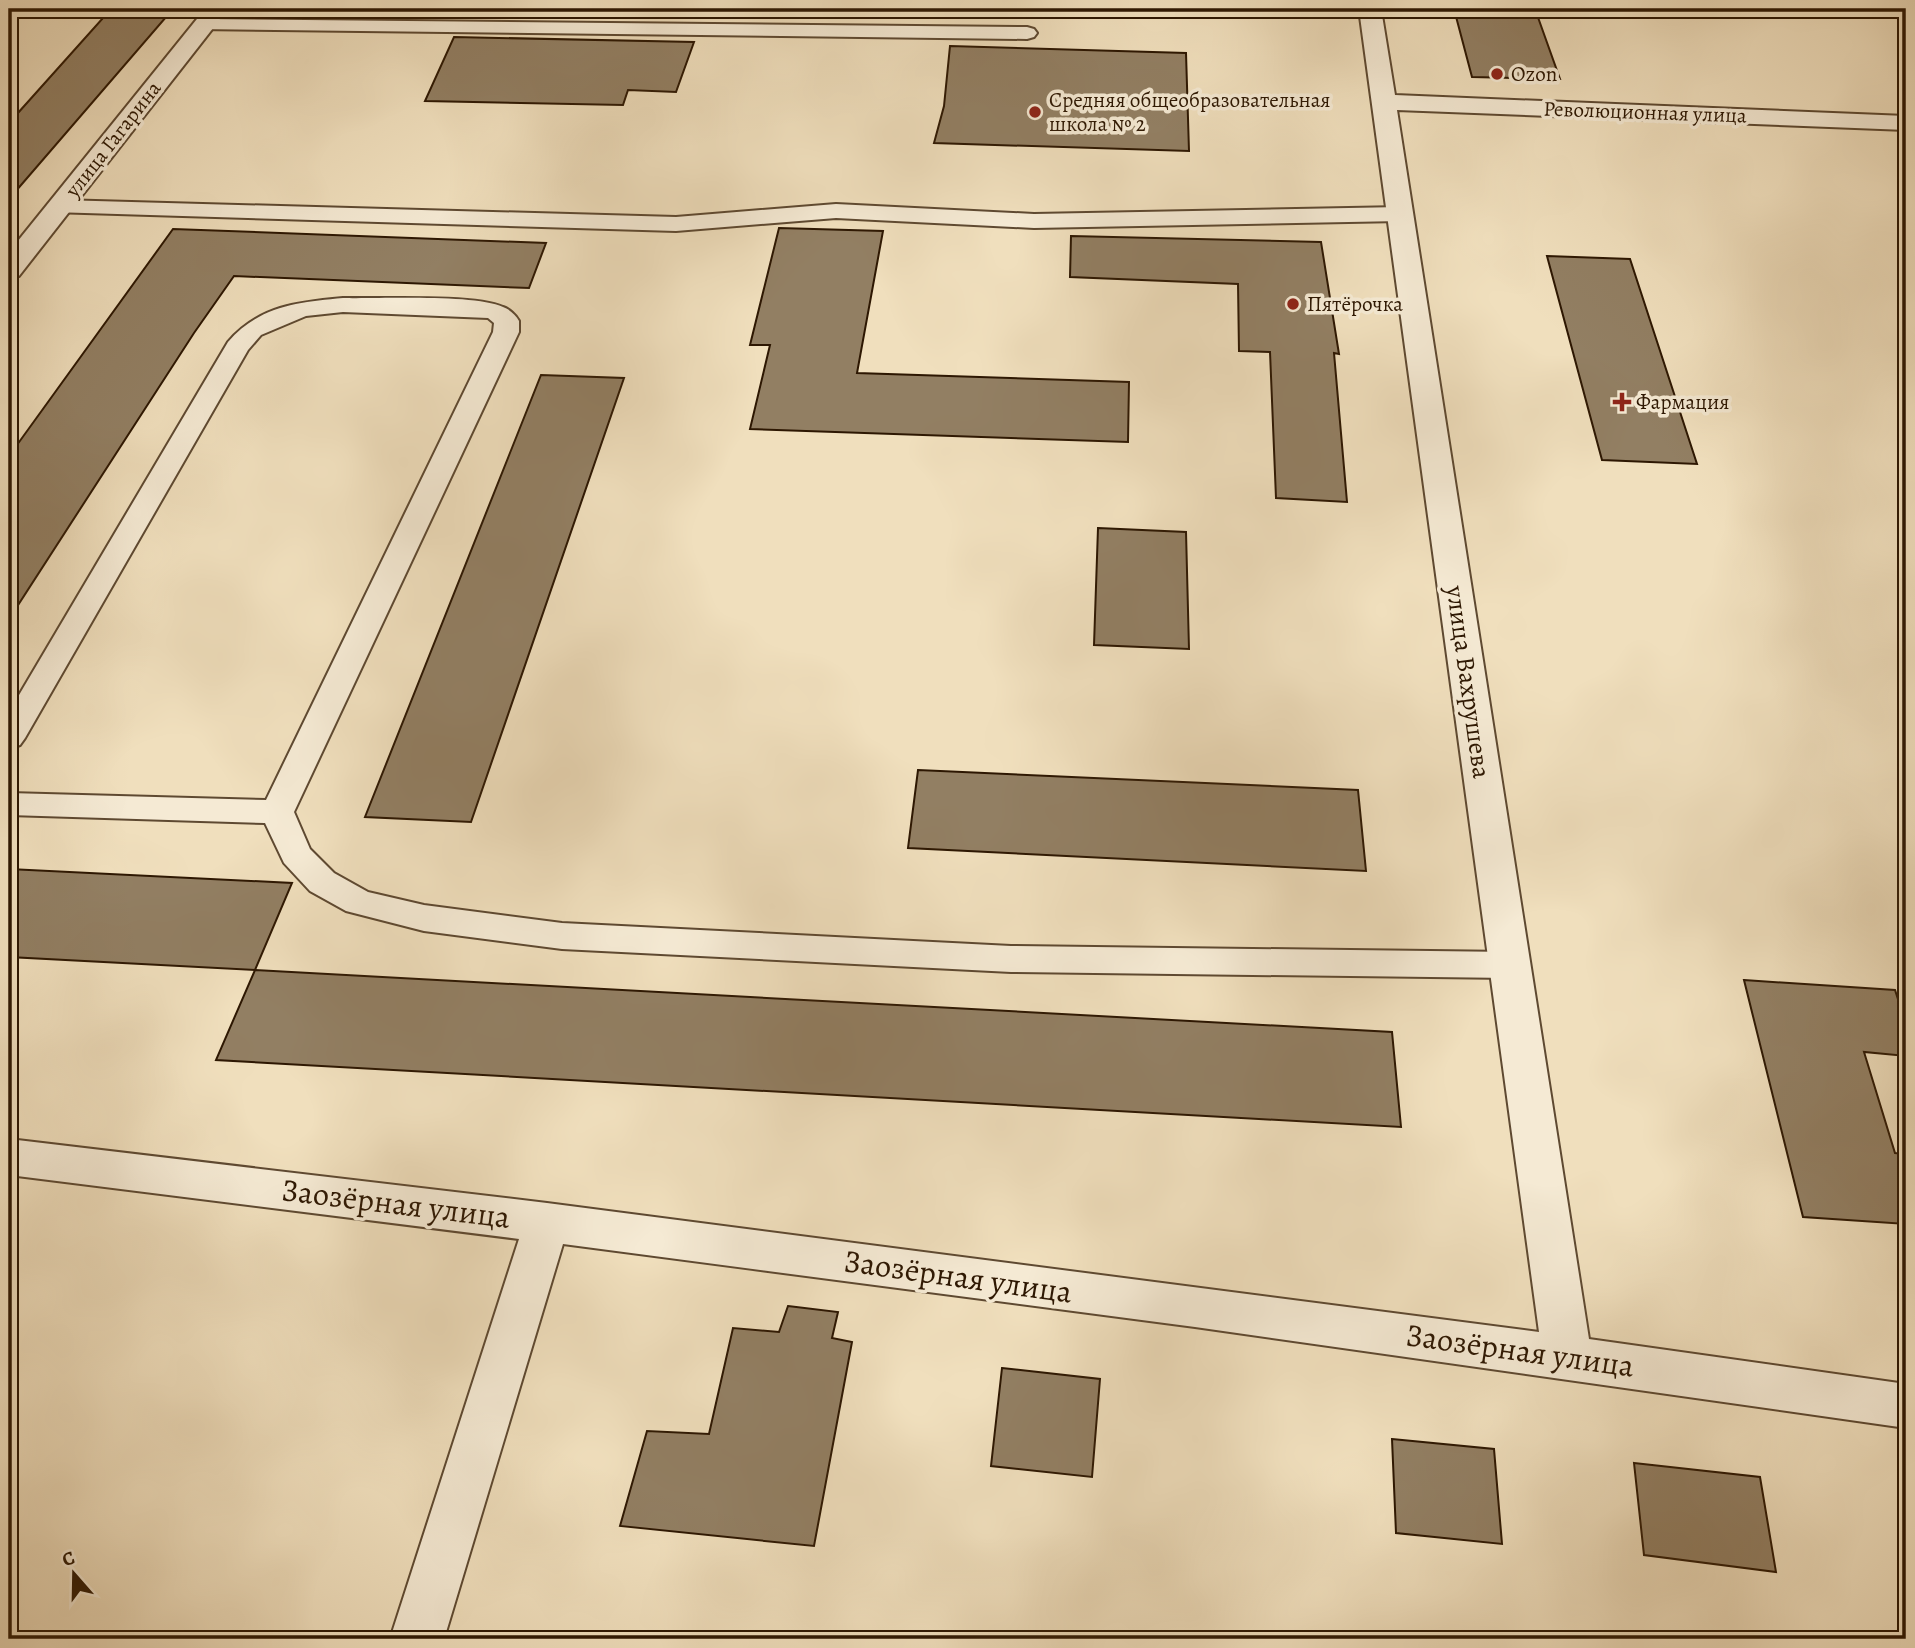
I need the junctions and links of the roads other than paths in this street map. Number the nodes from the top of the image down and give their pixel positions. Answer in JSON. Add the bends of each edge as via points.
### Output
{"nodes":[{"id":1,"x":1370,"y":9,"type":"edge"},
{"id":2,"x":211,"y":17,"type":"edge"},
{"id":3,"x":1027,"y":33,"type":"dead end"},
{"id":4,"x":1385,"y":102,"type":"junction"},
{"id":5,"x":1906,"y":123,"type":"edge"},
{"id":6,"x":60,"y":207,"type":"junction"},
{"id":7,"x":1401,"y":214,"type":"junction"},
{"id":8,"x":9,"y":270,"type":"edge"},
{"id":9,"x":9,"y":738,"type":"edge"},
{"id":10,"x":9,"y":804,"type":"edge"},
{"id":11,"x":277,"y":812,"type":"junction"},
{"id":12,"x":1511,"y":965,"type":"junction"},
{"id":13,"x":9,"y":1157,"type":"edge"},
{"id":14,"x":547,"y":1222,"type":"junction"},
{"id":15,"x":1567,"y":1356,"type":"junction"},
{"id":16,"x":1906,"y":1405,"type":"edge"},
{"id":17,"x":417,"y":1639,"type":"edge"}],
"edges":[{"from":1,"to":4,"type":"street","name":"улица Вахрушева"},
{"from":2,"to":3,"type":"lane"},
{"from":2,"to":6,"type":"street","name":"улица Гагарина"},
{"from":4,"to":5,"type":"street","name":"Революционная улица"},
{"from":4,"to":7,"type":"street","name":"улица Вахрушева"},
{"from":6,"to":7,"type":"lane","via":[[676,224],[836,211],[1034,221]]},
{"from":6,"to":8,"type":"street","name":"улица Гагарина"},
{"from":7,"to":12,"type":"street","name":"улица Вахрушева"},
{"from":9,"to":11,"type":"lane","via":[[237,347],[252,330],[302,309],[343,305],[495,312],[507,320],[506,332]]},
{"from":10,"to":11,"type":"lane"},
{"from":11,"to":12,"type":"lane","via":[[296,855],[323,882],[358,902],[424,918],[562,936],[1012,959]]},
{"from":12,"to":15,"type":"street","name":"улица Вахрушева"},
{"from":13,"to":14,"type":"street","name":"Заозёрная улица"},
{"from":14,"to":15,"type":"street","name":"Заозёрная улица"},
{"from":14,"to":17,"type":"street"},
{"from":15,"to":16,"type":"street","name":"Заозёрная улица"}]}
